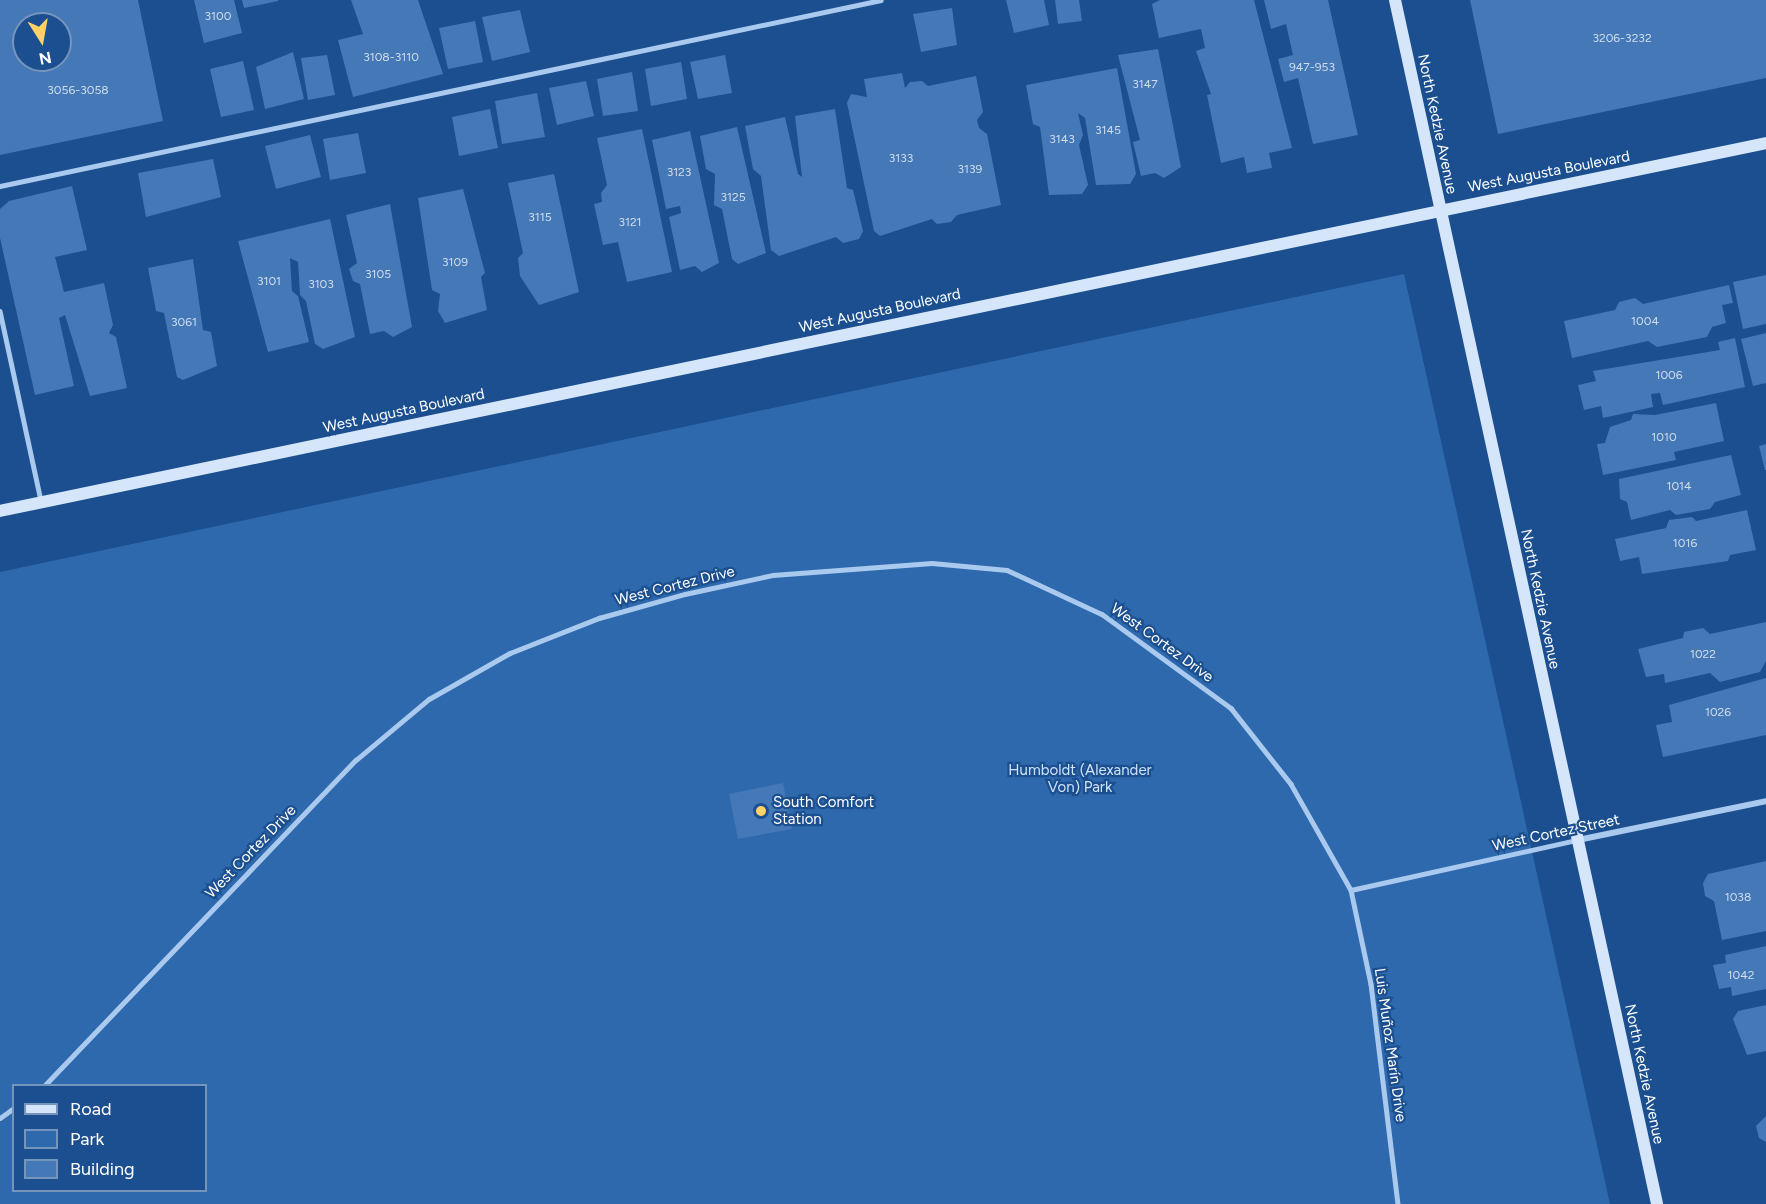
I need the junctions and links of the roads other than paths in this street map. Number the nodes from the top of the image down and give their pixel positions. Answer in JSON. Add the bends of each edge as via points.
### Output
{"nodes":[{"id":1,"x":881,"y":0,"type":"edge"},
{"id":2,"x":1395,"y":0,"type":"edge"},
{"id":3,"x":1766,"y":145,"type":"edge"},
{"id":4,"x":0,"y":186,"type":"edge"},
{"id":5,"x":1440,"y":209,"type":"junction"},
{"id":6,"x":0,"y":311,"type":"edge"},
{"id":7,"x":41,"y":502,"type":"junction"},
{"id":8,"x":0,"y":511,"type":"edge"},
{"id":9,"x":1766,"y":801,"type":"edge"},
{"id":10,"x":1578,"y":840,"type":"junction"},
{"id":11,"x":1351,"y":890,"type":"junction"},
{"id":12,"x":46,"y":1084,"type":"edge"},
{"id":13,"x":1398,"y":1204,"type":"edge"},
{"id":14,"x":1657,"y":1204,"type":"edge"}],
"edges":[{"from":1,"to":4,"type":"lane"},
{"from":2,"to":5,"type":"street","name":"North Kedzie Avenue"},
{"from":3,"to":5,"type":"street","name":"West Augusta Boulevard"},
{"from":5,"to":7,"type":"street","name":"West Augusta Boulevard"},
{"from":5,"to":10,"type":"street","name":"North Kedzie Avenue"},
{"from":6,"to":7,"type":"lane"},
{"from":7,"to":8,"type":"street","name":"West Augusta Boulevard"},
{"from":9,"to":10,"type":"street","name":"West Cortez Street"},
{"from":10,"to":11,"type":"lane","name":"West Cortez Street"},
{"from":10,"to":14,"type":"street","name":"North Kedzie Avenue"},
{"from":11,"to":12,"type":"lane","name":"West Cortez Drive","via":[[1291,784],[1231,708],[1102,614],[1007,570],[932,563],[773,575],[599,618],[510,653],[429,699],[356,760]]},
{"from":11,"to":13,"type":"lane","name":"Luis Muñoz Marín Drive","via":[[1371,984]]}]}
